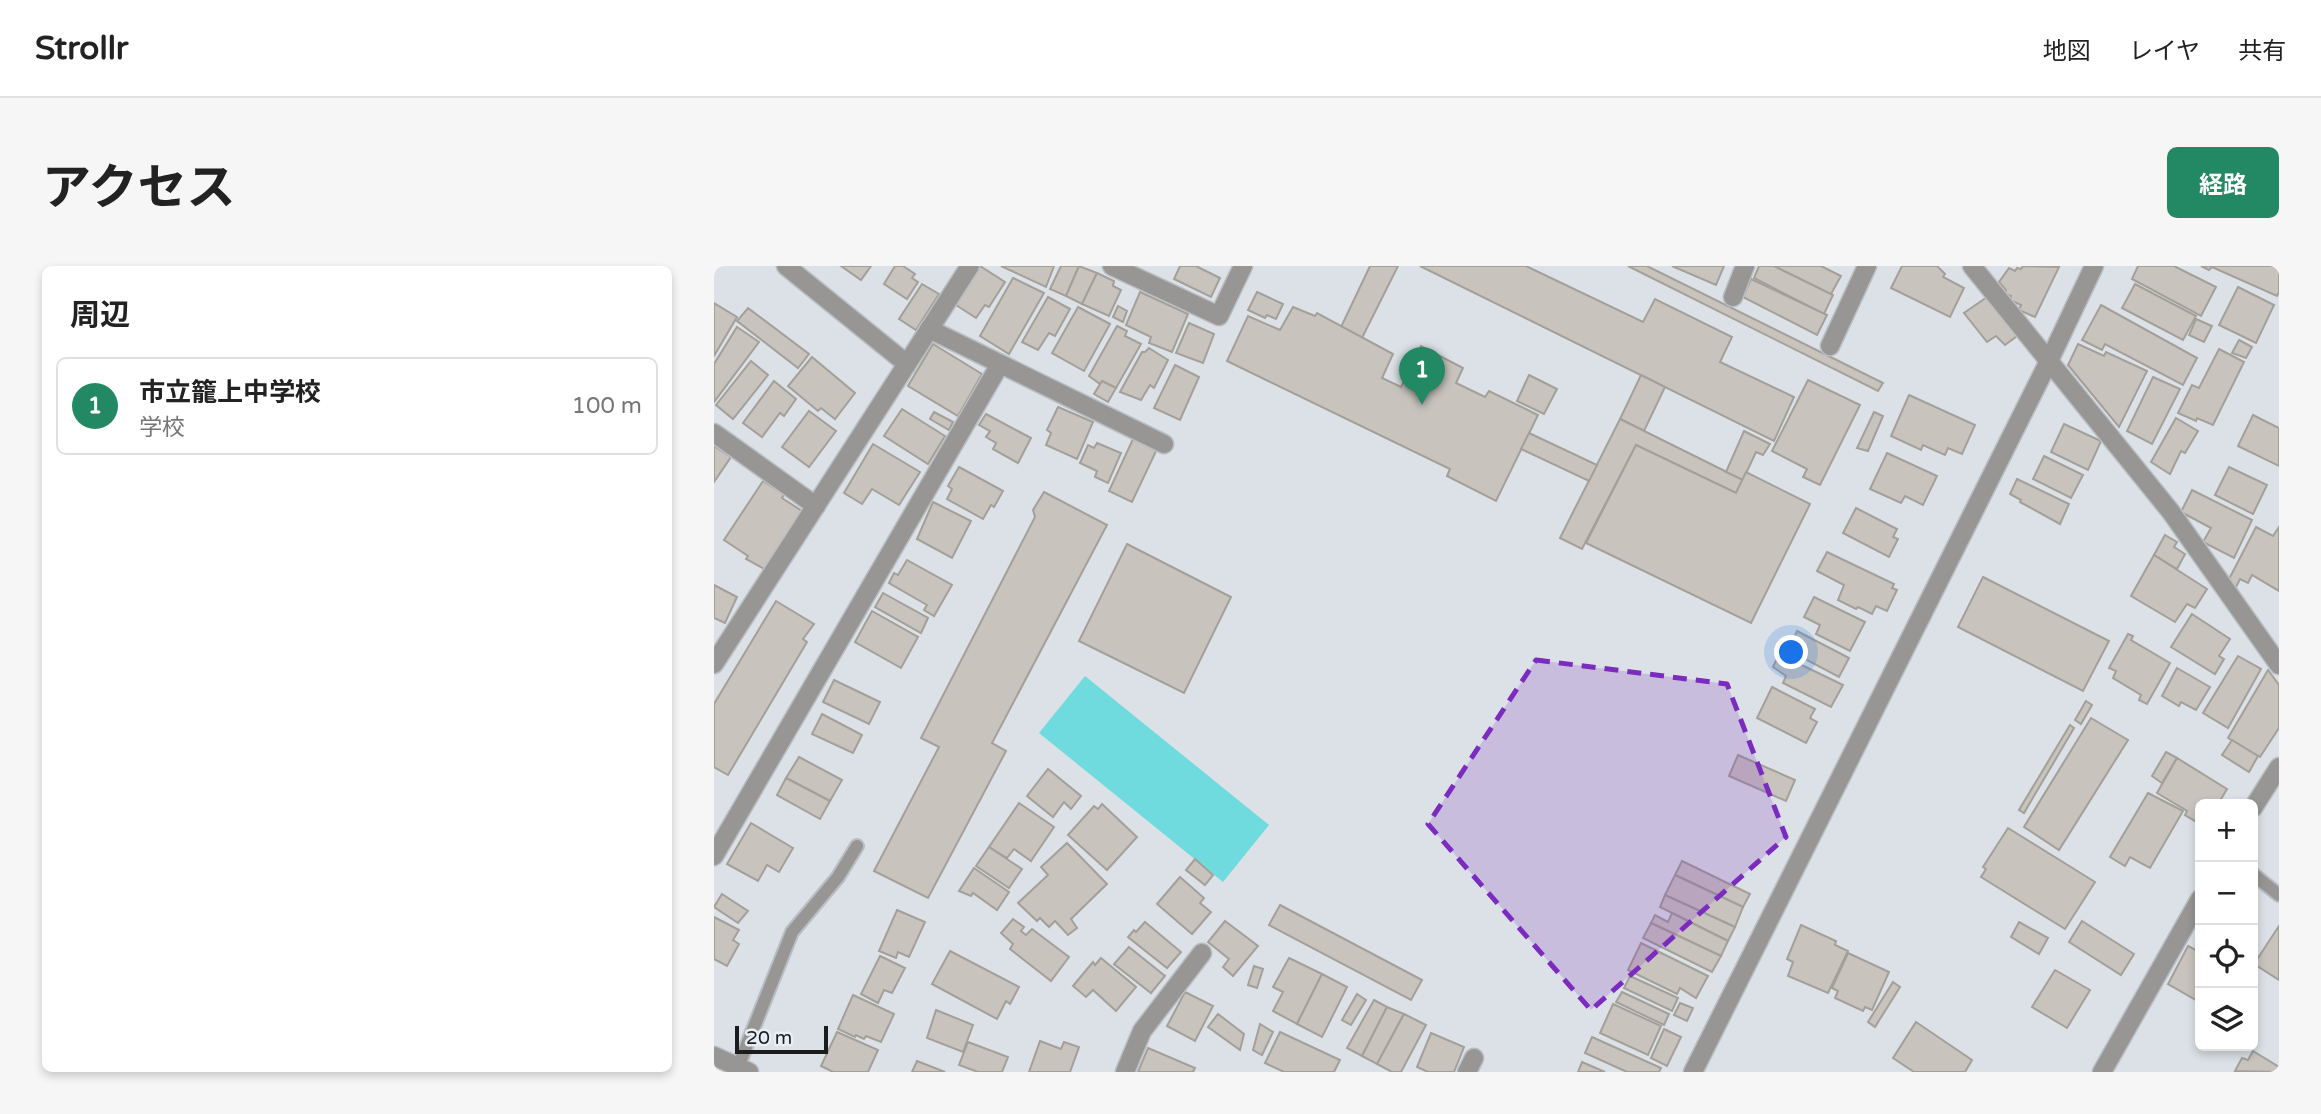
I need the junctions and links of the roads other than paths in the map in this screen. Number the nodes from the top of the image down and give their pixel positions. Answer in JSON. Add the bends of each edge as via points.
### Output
{"nodes":[{"id":1,"x":786,"y":266,"type":"edge"},
{"id":2,"x":970,"y":266,"type":"edge"},
{"id":3,"x":1112,"y":266,"type":"edge"},
{"id":4,"x":1243,"y":266,"type":"edge"},
{"id":5,"x":1745,"y":266,"type":"edge"},
{"id":6,"x":1867,"y":266,"type":"edge"},
{"id":7,"x":1972,"y":266,"type":"edge"},
{"id":8,"x":2094,"y":266,"type":"edge"},
{"id":9,"x":1733,"y":298,"type":"dead end"},
{"id":10,"x":929,"y":329,"type":"junction"},
{"id":11,"x":1830,"y":346,"type":"dead end"},
{"id":12,"x":2049,"y":361,"type":"junction"},
{"id":13,"x":907,"y":364,"type":"junction"},
{"id":14,"x":999,"y":366,"type":"junction"},
{"id":15,"x":714,"y":433,"type":"edge"},
{"id":16,"x":1164,"y":444,"type":"dead end"},
{"id":17,"x":816,"y":506,"type":"junction"},
{"id":18,"x":714,"y":664,"type":"edge"},
{"id":19,"x":2279,"y":665,"type":"edge"},
{"id":20,"x":2279,"y":767,"type":"edge"},
{"id":21,"x":2258,"y":800,"type":"edge"},
{"id":22,"x":857,"y":846,"type":"dead end"},
{"id":23,"x":714,"y":856,"type":"edge"},
{"id":24,"x":2258,"y":878,"type":"edge"},
{"id":25,"x":2279,"y":895,"type":"edge"},
{"id":26,"x":2195,"y":908,"type":"edge"},
{"id":27,"x":1202,"y":953,"type":"dead end"},
{"id":28,"x":714,"y":1056,"type":"edge"},
{"id":29,"x":744,"y":1070,"type":"edge"},
{"id":30,"x":1125,"y":1072,"type":"edge"},
{"id":31,"x":1693,"y":1072,"type":"edge"},
{"id":32,"x":2102,"y":1072,"type":"edge"}],
"edges":[{"from":1,"to":13,"type":"street"},
{"from":2,"to":10,"type":"street"},
{"from":3,"to":4,"type":"street","via":[[1219,316]]},
{"from":5,"to":9,"type":"street"},
{"from":6,"to":11,"type":"street"},
{"from":7,"to":12,"type":"street"},
{"from":8,"to":12,"type":"street"},
{"from":10,"to":13,"type":"street"},
{"from":10,"to":14,"type":"street"},
{"from":12,"to":19,"type":"street","via":[[2171,512]]},
{"from":12,"to":31,"type":"street"},
{"from":13,"to":17,"type":"street"},
{"from":14,"to":16,"type":"street"},
{"from":14,"to":23,"type":"street"},
{"from":15,"to":17,"type":"street"},
{"from":17,"to":18,"type":"street"},
{"from":20,"to":21,"type":"street"},
{"from":22,"to":29,"type":"lane","via":[[838,877],[792,932]]},
{"from":24,"to":25,"type":"lane"},
{"from":26,"to":32,"type":"street"},
{"from":27,"to":30,"type":"street","via":[[1142,1031]]},
{"from":28,"to":29,"type":"street"}]}
